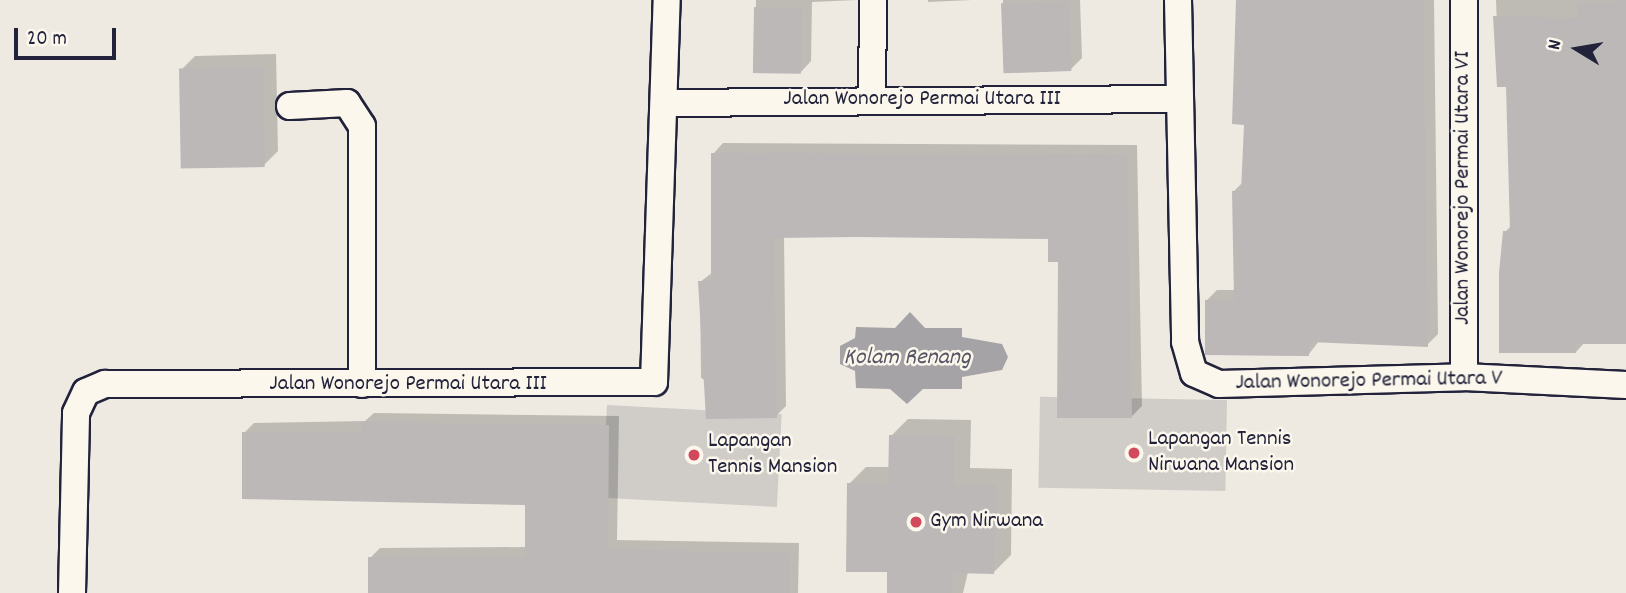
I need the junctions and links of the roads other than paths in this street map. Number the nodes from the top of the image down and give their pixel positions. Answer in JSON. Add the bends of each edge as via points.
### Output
{"nodes":[{"id":1,"x":667,"y":0,"type":"edge"},
{"id":2,"x":873,"y":0,"type":"edge"},
{"id":3,"x":1178,"y":0,"type":"edge"},
{"id":4,"x":1464,"y":0,"type":"edge"},
{"id":5,"x":872,"y":98,"type":"junction"},
{"id":6,"x":1178,"y":99,"type":"junction"},
{"id":7,"x":667,"y":103,"type":"junction"},
{"id":8,"x":290,"y":106,"type":"dead end"},
{"id":9,"x":1464,"y":377,"type":"junction"},
{"id":10,"x":362,"y":384,"type":"junction"},
{"id":11,"x":1626,"y":385,"type":"edge"},
{"id":12,"x":72,"y":593,"type":"edge"}],
"edges":[{"from":1,"to":7,"type":"street","name":"Jalan Wonorejo Permai Utara III"},
{"from":2,"to":5,"type":"street"},
{"from":3,"to":6,"type":"street","name":"Jalan Wonorejo Permai Utara V"},
{"from":4,"to":9,"type":"street","name":"Jalan Wonorejo Permai Utara VI"},
{"from":5,"to":6,"type":"street","name":"Jalan Wonorejo Permai Utara III"},
{"from":5,"to":7,"type":"street","name":"Jalan Wonorejo Permai Utara III"},
{"from":6,"to":9,"type":"street","name":"Jalan Wonorejo Permai Utara V","via":[[1185,342],[1194,373],[1219,384]]},
{"from":7,"to":10,"type":"street","name":"Jalan Wonorejo Permai Utara III","via":[[654,382]]},
{"from":8,"to":10,"type":"street","via":[[347,103],[362,126]]},
{"from":9,"to":11,"type":"street","name":"Jalan Wonorejo Permai Utara V"},
{"from":10,"to":12,"type":"street","name":"Jalan Wonorejo Permai Utara III","via":[[105,384],[86,392],[76,413]]}]}
